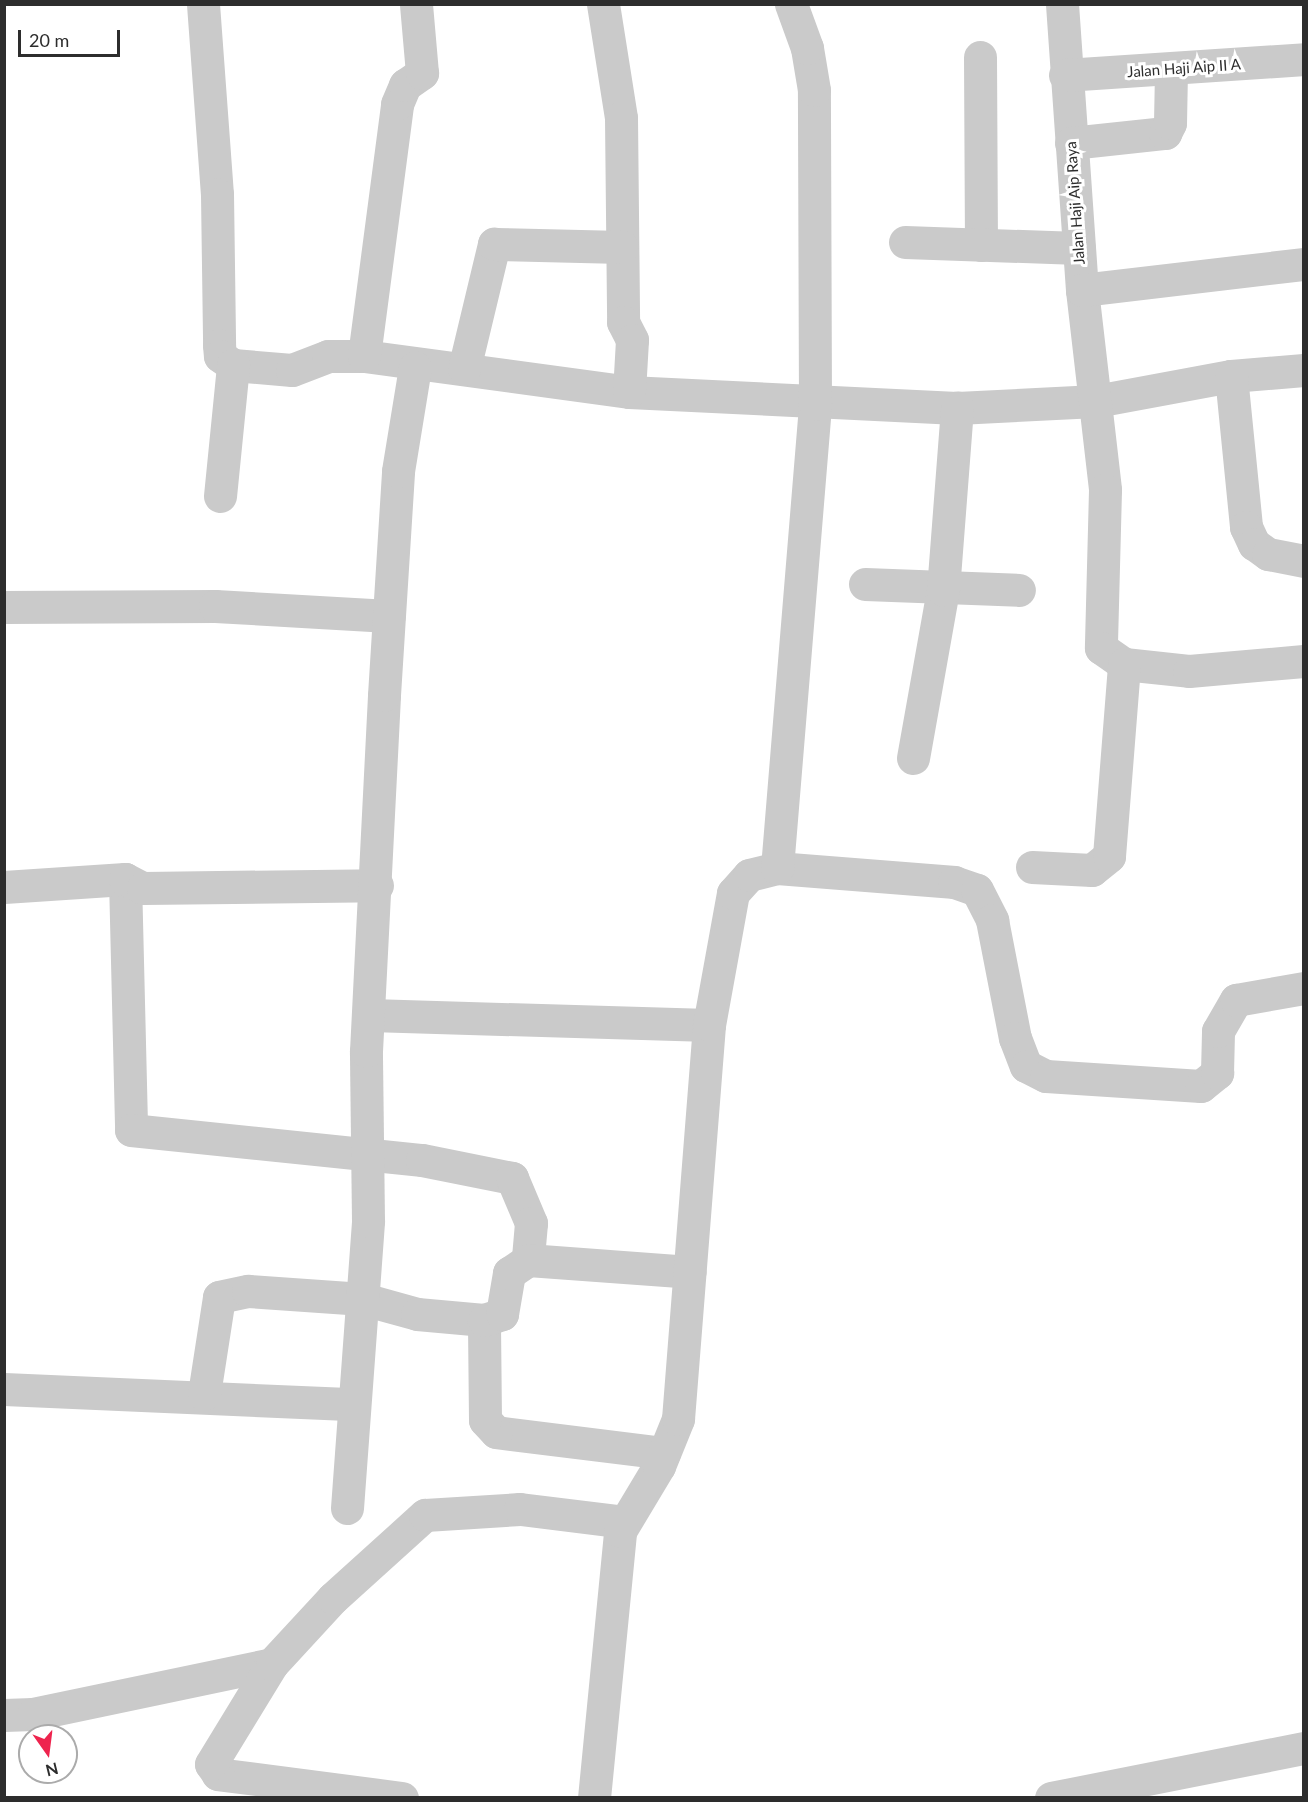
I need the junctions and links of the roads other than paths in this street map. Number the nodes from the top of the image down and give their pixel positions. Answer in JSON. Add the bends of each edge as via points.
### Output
{"nodes":[{"id":1,"x":203,"y":4,"type":"edge"},
{"id":2,"x":416,"y":4,"type":"edge"},
{"id":3,"x":603,"y":4,"type":"edge"},
{"id":4,"x":791,"y":4,"type":"edge"},
{"id":5,"x":1062,"y":4,"type":"edge"},
{"id":6,"x":980,"y":57,"type":"dead end"},
{"id":7,"x":1304,"y":59,"type":"edge"},
{"id":8,"x":1172,"y":70,"type":"junction"},
{"id":9,"x":1065,"y":75,"type":"junction"},
{"id":10,"x":1071,"y":143,"type":"junction"},
{"id":11,"x":905,"y":242,"type":"dead end"},
{"id":12,"x":981,"y":245,"type":"junction"},
{"id":13,"x":622,"y":247,"type":"junction"},
{"id":14,"x":1079,"y":248,"type":"junction"},
{"id":15,"x":1304,"y":264,"type":"edge"},
{"id":16,"x":1082,"y":290,"type":"junction"},
{"id":17,"x":364,"y":356,"type":"junction"},
{"id":18,"x":233,"y":365,"type":"junction"},
{"id":19,"x":415,"y":367,"type":"junction"},
{"id":20,"x":464,"y":369,"type":"junction"},
{"id":21,"x":1304,"y":370,"type":"edge"},
{"id":22,"x":1231,"y":376,"type":"junction"},
{"id":23,"x":629,"y":392,"type":"junction"},
{"id":24,"x":1096,"y":400,"type":"junction"},
{"id":25,"x":815,"y":404,"type":"junction"},
{"id":26,"x":957,"y":408,"type":"junction"},
{"id":27,"x":220,"y":496,"type":"dead end"},
{"id":28,"x":1304,"y":561,"type":"edge"},
{"id":29,"x":864,"y":584,"type":"dead end"},
{"id":30,"x":943,"y":590,"type":"junction"},
{"id":31,"x":1019,"y":590,"type":"dead end"},
{"id":32,"x":4,"y":607,"type":"edge"},
{"id":33,"x":389,"y":616,"type":"junction"},
{"id":34,"x":1304,"y":661,"type":"edge"},
{"id":35,"x":1124,"y":664,"type":"junction"},
{"id":36,"x":913,"y":759,"type":"dead end"},
{"id":37,"x":1032,"y":867,"type":"dead end"},
{"id":38,"x":777,"y":868,"type":"junction"},
{"id":39,"x":125,"y":879,"type":"junction"},
{"id":40,"x":377,"y":885,"type":"junction"},
{"id":41,"x":4,"y":887,"type":"edge"},
{"id":42,"x":1304,"y":988,"type":"edge"},
{"id":43,"x":370,"y":1015,"type":"junction"},
{"id":44,"x":709,"y":1025,"type":"junction"},
{"id":45,"x":368,"y":1155,"type":"junction"},
{"id":46,"x":528,"y":1260,"type":"junction"},
{"id":47,"x":690,"y":1272,"type":"junction"},
{"id":48,"x":363,"y":1299,"type":"junction"},
{"id":49,"x":484,"y":1320,"type":"junction"},
{"id":50,"x":4,"y":1389,"type":"edge"},
{"id":51,"x":204,"y":1394,"type":"junction"},
{"id":52,"x":354,"y":1404,"type":"junction"},
{"id":53,"x":664,"y":1453,"type":"junction"},
{"id":54,"x":347,"y":1508,"type":"dead end"},
{"id":55,"x":624,"y":1522,"type":"junction"},
{"id":56,"x":272,"y":1664,"type":"junction"},
{"id":57,"x":4,"y":1715,"type":"edge"},
{"id":58,"x":1304,"y":1748,"type":"edge"},
{"id":59,"x":402,"y":1797,"type":"edge"},
{"id":60,"x":594,"y":1797,"type":"edge"},
{"id":61,"x":1051,"y":1797,"type":"edge"}],
"edges":[{"from":1,"to":18,"type":"street","via":[[217,194],[219,345],[220,356]]},
{"from":2,"to":17,"type":"street","via":[[422,73],[405,85],[397,104]]},
{"from":3,"to":13,"type":"street","via":[[621,118]]},
{"from":4,"to":25,"type":"street","via":[[807,48],[814,99]]},
{"from":5,"to":9,"type":"street","name":"Jalan Haji Aip Raya"},
{"from":6,"to":12,"type":"street"},
{"from":7,"to":8,"type":"street","name":"Jalan Haji Aip II A"},
{"from":8,"to":9,"type":"street","name":"Jalan Haji Aip II A"},
{"from":8,"to":10,"type":"street","via":[[1165,133]]},
{"from":9,"to":10,"type":"street","name":"Jalan Haji Aip Raya"},
{"from":10,"to":14,"type":"street","name":"Jalan Haji Aip Raya"},
{"from":11,"to":12,"type":"street"},
{"from":12,"to":14,"type":"street"},
{"from":13,"to":20,"type":"street","via":[[494,244]]},
{"from":13,"to":23,"type":"street","via":[[623,328],[632,340]]},
{"from":14,"to":16,"type":"street","name":"Jalan Haji Aip Raya"},
{"from":15,"to":16,"type":"street"},
{"from":16,"to":24,"type":"street","name":"Jalan Haji Aip Raya"},
{"from":17,"to":18,"type":"street","via":[[328,356],[292,370]]},
{"from":17,"to":19,"type":"street"},
{"from":18,"to":27,"type":"street"},
{"from":19,"to":20,"type":"street"},
{"from":19,"to":33,"type":"street","via":[[398,471]]},
{"from":20,"to":23,"type":"street"},
{"from":21,"to":22,"type":"street"},
{"from":22,"to":24,"type":"street"},
{"from":22,"to":28,"type":"street","via":[[1246,527],[1254,544],[1268,554]]},
{"from":23,"to":25,"type":"street"},
{"from":24,"to":26,"type":"street"},
{"from":24,"to":35,"type":"street","name":"Jalan Haji Aip Raya","via":[[1105,490],[1101,648]]},
{"from":25,"to":26,"type":"street"},
{"from":25,"to":38,"type":"street"},
{"from":26,"to":30,"type":"street"},
{"from":29,"to":30,"type":"street"},
{"from":30,"to":31,"type":"street"},
{"from":30,"to":36,"type":"street"},
{"from":32,"to":33,"type":"street","via":[[215,606]]},
{"from":33,"to":40,"type":"street"},
{"from":34,"to":35,"type":"street","via":[[1189,671]]},
{"from":35,"to":37,"type":"street","via":[[1109,856],[1092,870]]},
{"from":38,"to":42,"type":"street","via":[[954,882],[977,890],[992,920],[1015,1038],[1026,1066],[1046,1076],[1201,1086],[1216,1073],[1218,1031],[1236,1000]]},
{"from":38,"to":44,"type":"street","via":[[749,875],[733,893]]},
{"from":39,"to":40,"type":"street","via":[[143,888]]},
{"from":39,"to":41,"type":"street"},
{"from":39,"to":45,"type":"street","via":[[131,1130]]},
{"from":40,"to":43,"type":"street"},
{"from":43,"to":44,"type":"street"},
{"from":43,"to":45,"type":"street"},
{"from":44,"to":47,"type":"street"},
{"from":45,"to":46,"type":"street","via":[[512,1178],[531,1223]]},
{"from":45,"to":48,"type":"street"},
{"from":46,"to":47,"type":"street"},
{"from":46,"to":49,"type":"street","via":[[509,1273],[502,1314]]},
{"from":47,"to":53,"type":"street","via":[[678,1419]]},
{"from":48,"to":49,"type":"street","via":[[417,1314]]},
{"from":48,"to":51,"type":"street","via":[[248,1291],[219,1297]]},
{"from":48,"to":52,"type":"street"},
{"from":49,"to":53,"type":"street","via":[[485,1420],[496,1432]]},
{"from":50,"to":51,"type":"street"},
{"from":51,"to":52,"type":"street"},
{"from":52,"to":54,"type":"street"},
{"from":53,"to":55,"type":"street"},
{"from":55,"to":56,"type":"street","via":[[520,1509],[425,1515],[333,1598]]},
{"from":55,"to":60,"type":"street","via":[[614,1571]]},
{"from":56,"to":57,"type":"street","via":[[33,1714]]},
{"from":56,"to":59,"type":"street","via":[[215,1754],[212,1764],[218,1774]]},
{"from":58,"to":61,"type":"street"}]}
